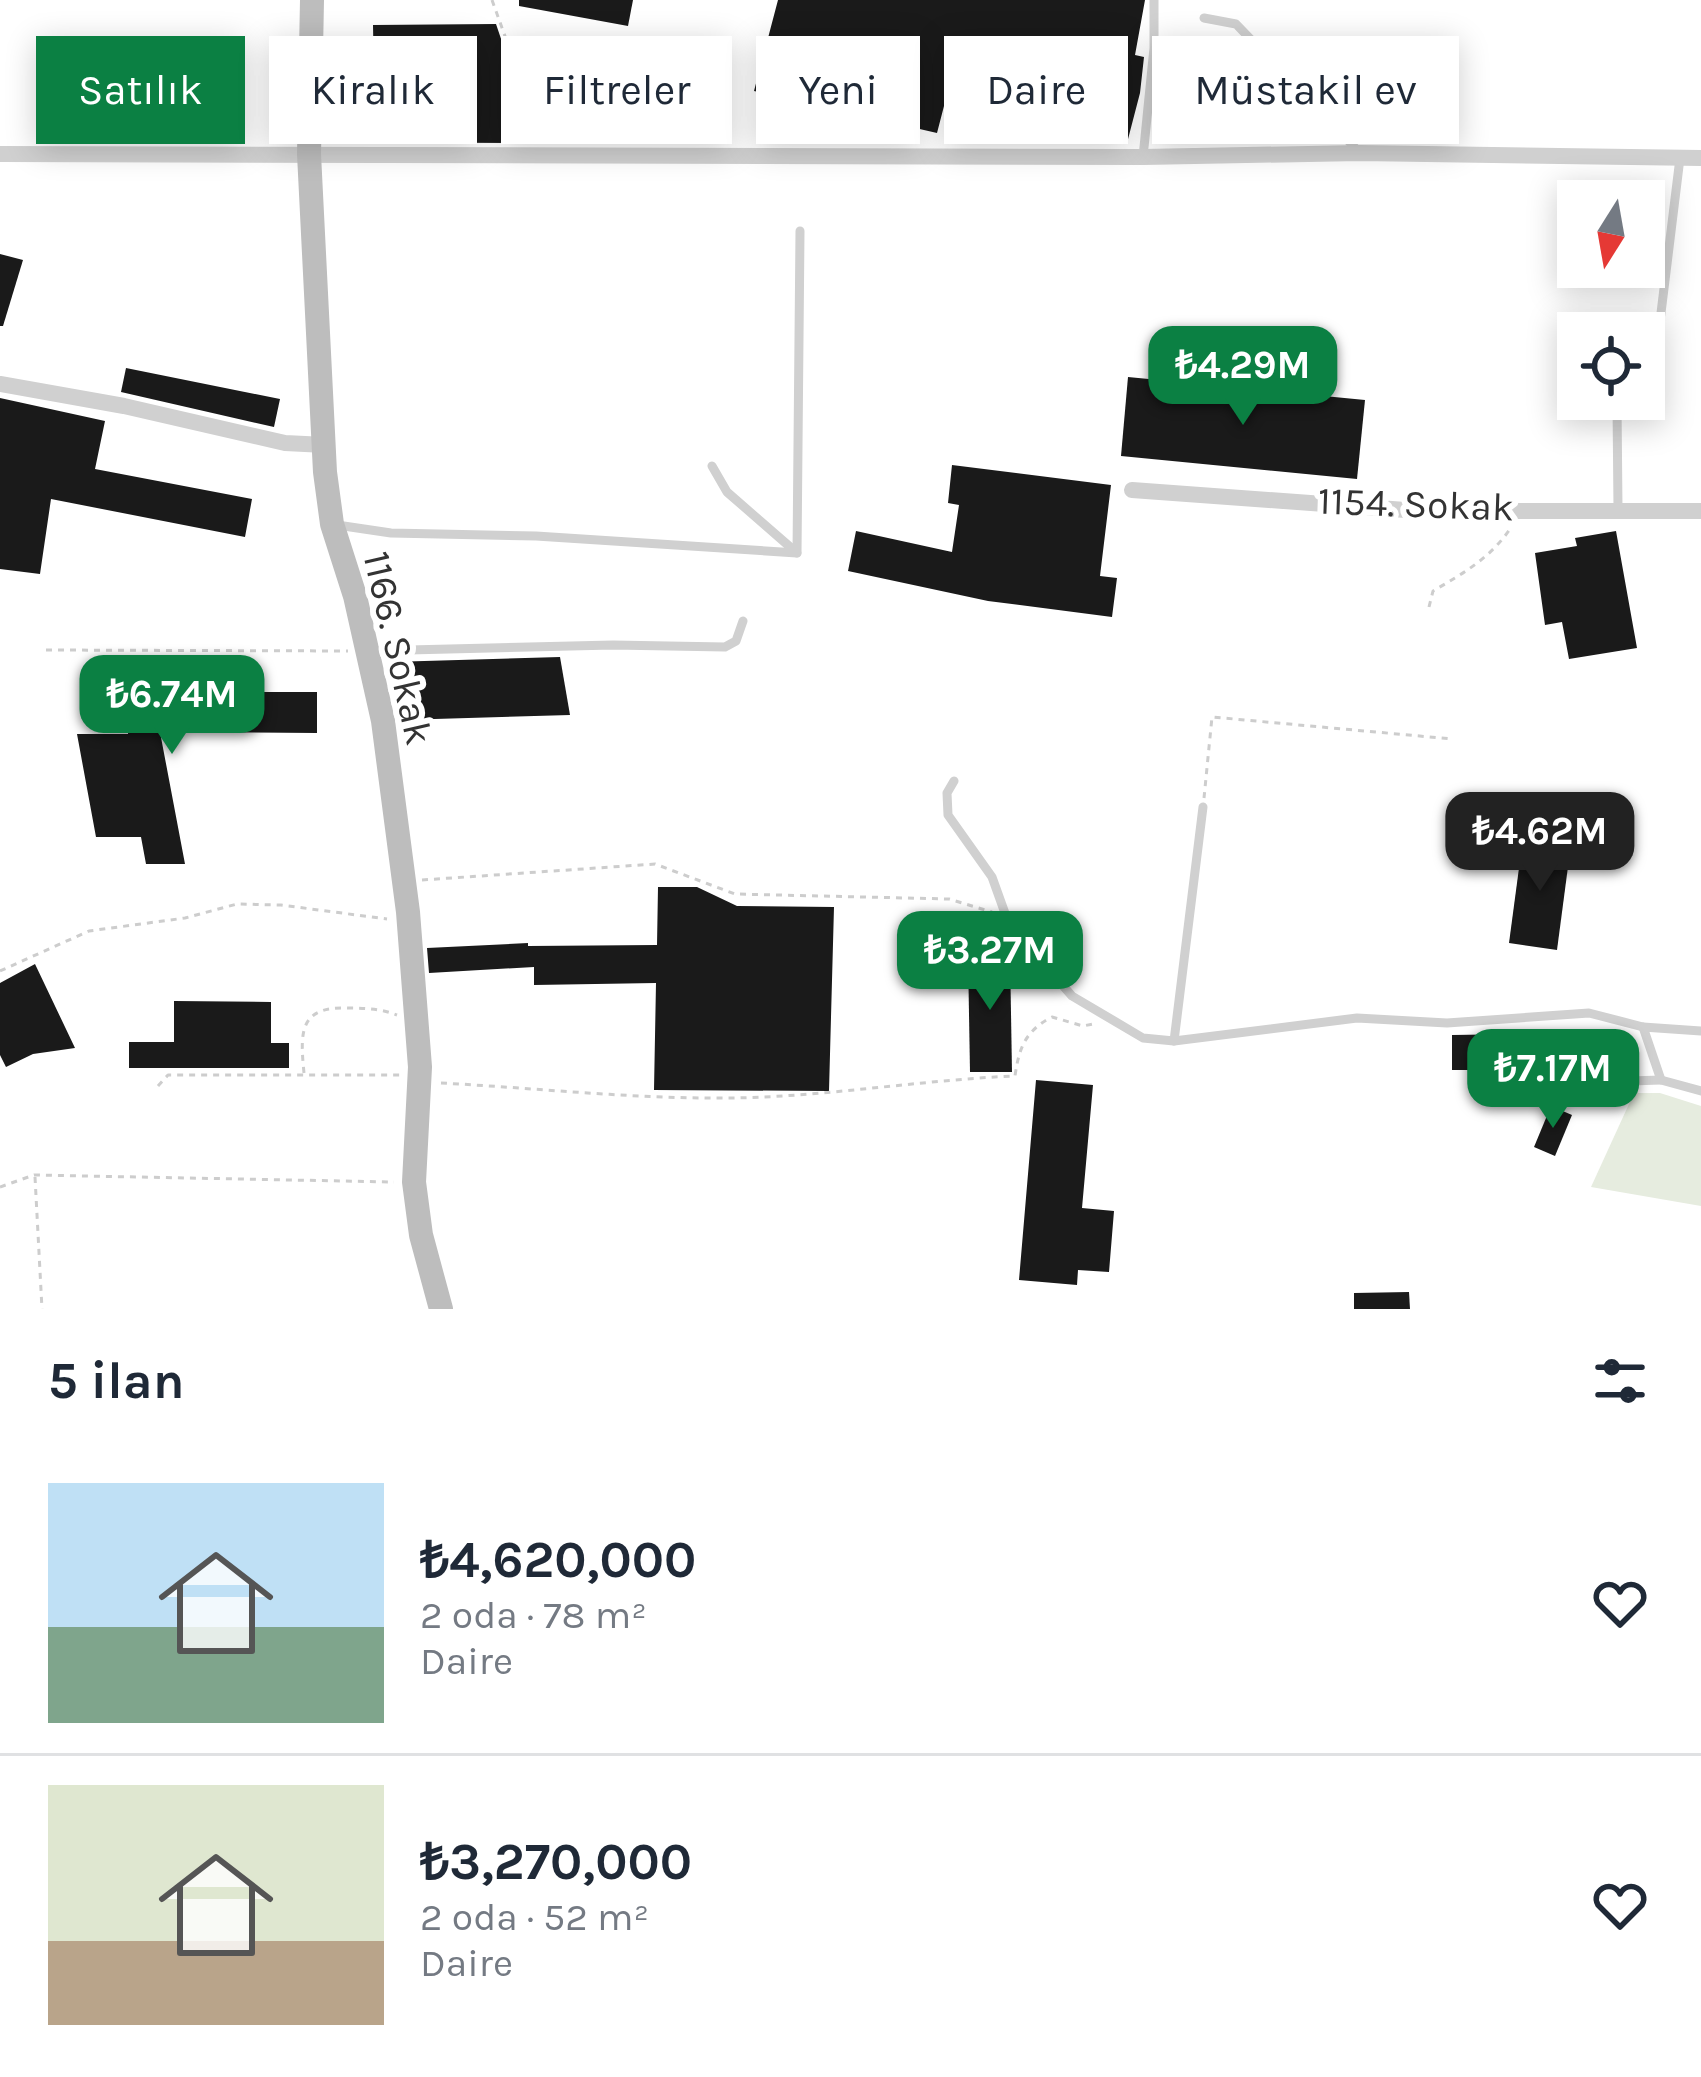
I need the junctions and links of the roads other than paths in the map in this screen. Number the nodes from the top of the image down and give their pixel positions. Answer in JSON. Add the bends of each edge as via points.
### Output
{"nodes":[{"id":1,"x":312,"y":0,"type":"edge"},
{"id":2,"x":1154,"y":0,"type":"edge"},
{"id":3,"x":1204,"y":18,"type":"dead end"},
{"id":4,"x":1360,"y":153,"type":"junction"},
{"id":5,"x":0,"y":154,"type":"edge"},
{"id":6,"x":309,"y":154,"type":"junction"},
{"id":7,"x":1143,"y":157,"type":"junction"},
{"id":8,"x":1680,"y":158,"type":"junction"},
{"id":9,"x":1701,"y":158,"type":"edge"},
{"id":10,"x":800,"y":231,"type":"dead end"},
{"id":11,"x":1661,"y":312,"type":"edge"},
{"id":12,"x":0,"y":384,"type":"edge"},
{"id":13,"x":1617,"y":420,"type":"edge"},
{"id":14,"x":325,"y":445,"type":"junction"},
{"id":15,"x":712,"y":466,"type":"dead end"},
{"id":16,"x":1132,"y":490,"type":"dead end"},
{"id":17,"x":1618,"y":509,"type":"junction"},
{"id":18,"x":1701,"y":511,"type":"edge"},
{"id":19,"x":332,"y":524,"type":"junction"},
{"id":20,"x":797,"y":553,"type":"junction"},
{"id":21,"x":743,"y":621,"type":"dead end"},
{"id":22,"x":368,"y":651,"type":"junction"},
{"id":23,"x":954,"y":782,"type":"dead end"},
{"id":24,"x":1203,"y":808,"type":"road end"},
{"id":25,"x":1643,"y":1027,"type":"junction"},
{"id":26,"x":1701,"y":1031,"type":"edge"},
{"id":27,"x":1174,"y":1041,"type":"junction"},
{"id":28,"x":1661,"y":1080,"type":"junction"},
{"id":29,"x":1701,"y":1091,"type":"edge"},
{"id":30,"x":1592,"y":1098,"type":"dead end"},
{"id":31,"x":441,"y":1309,"type":"edge"}],
"edges":[{"from":1,"to":6,"type":"street","name":"1166. Sokak"},
{"from":2,"to":7,"type":"lane"},
{"from":3,"to":4,"type":"lane","via":[[1236,24]]},
{"from":4,"to":7,"type":"street"},
{"from":4,"to":8,"type":"street"},
{"from":5,"to":6,"type":"street"},
{"from":6,"to":7,"type":"street"},
{"from":6,"to":14,"type":"street","name":"1166. Sokak"},
{"from":8,"to":9,"type":"street"},
{"from":8,"to":11,"type":"lane"},
{"from":10,"to":20,"type":"lane"},
{"from":12,"to":14,"type":"street"},
{"from":13,"to":17,"type":"lane"},
{"from":14,"to":19,"type":"street","name":"1166. Sokak"},
{"from":15,"to":20,"type":"lane","via":[[727,492]]},
{"from":16,"to":17,"type":"street","name":"1154. Sokak","via":[[1419,511]]},
{"from":17,"to":18,"type":"street","name":"1154. Sokak"},
{"from":19,"to":20,"type":"lane"},
{"from":19,"to":22,"type":"street","name":"1166. Sokak"},
{"from":21,"to":22,"type":"lane","via":[[725,647]]},
{"from":22,"to":31,"type":"street","name":"1166. Sokak","via":[[408,912],[419,1082],[414,1182]]},
{"from":23,"to":27,"type":"lane","via":[[948,815],[992,877],[1006,916],[1072,996],[1143,1038]]},
{"from":24,"to":27,"type":"lane"},
{"from":25,"to":26,"type":"lane"},
{"from":25,"to":27,"type":"lane","via":[[1589,1013],[1447,1023],[1357,1018]]},
{"from":25,"to":28,"type":"lane"},
{"from":28,"to":29,"type":"lane"},
{"from":28,"to":30,"type":"lane","via":[[1630,1081],[1616,1102]]}]}
